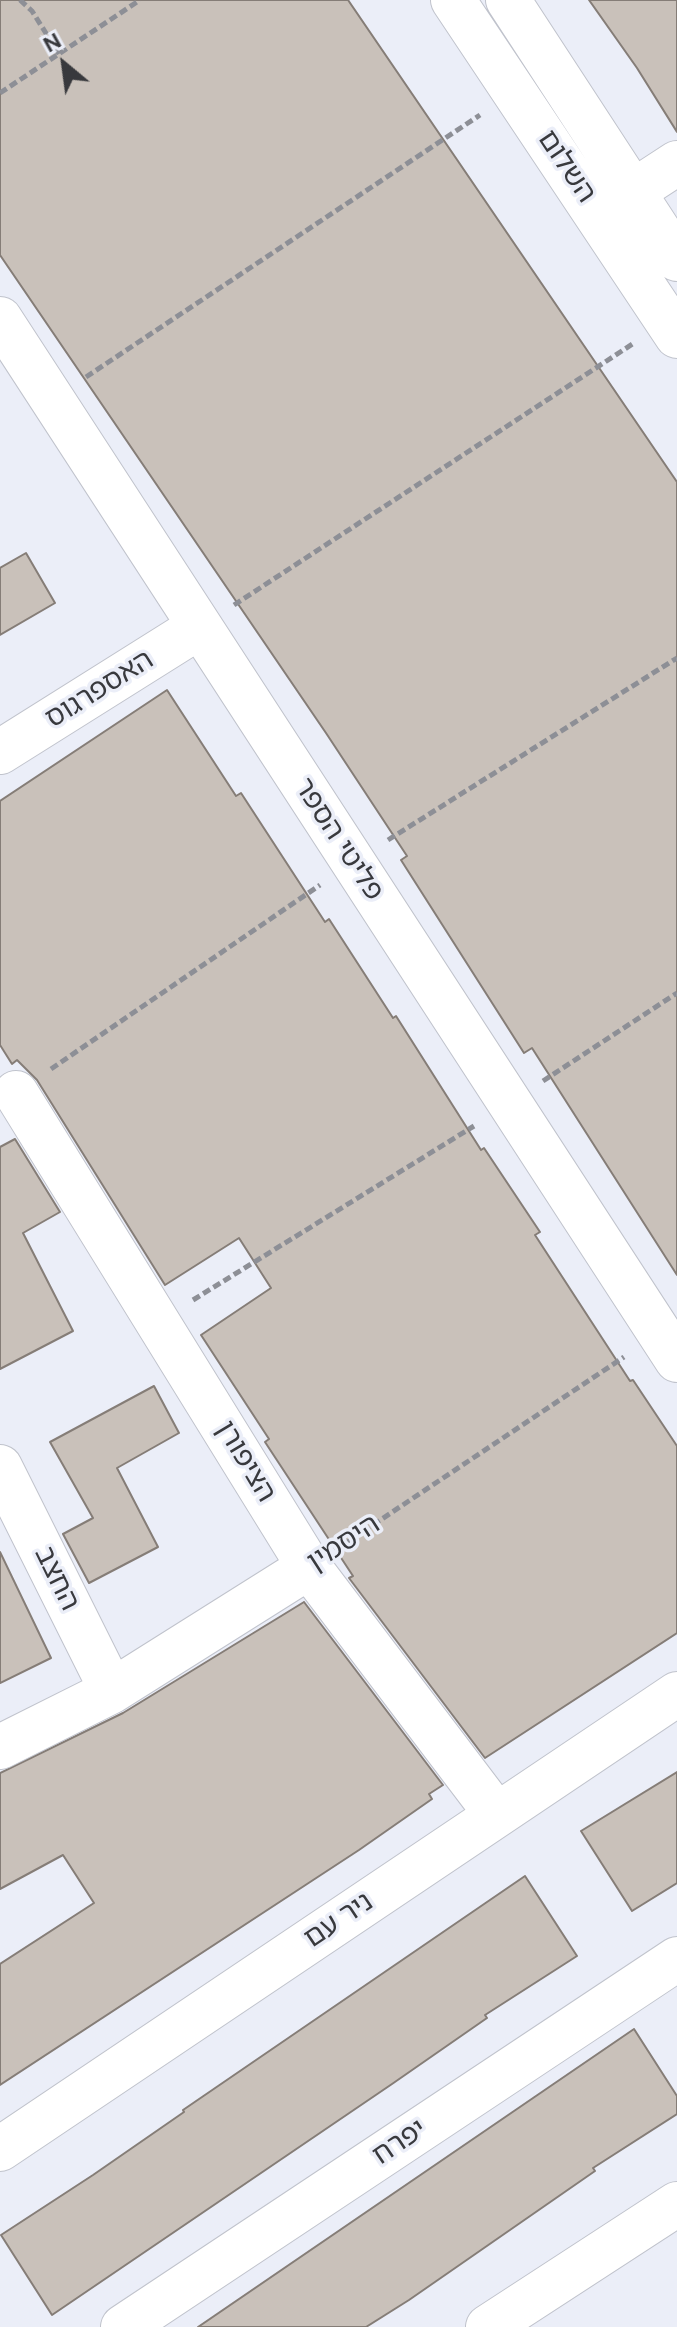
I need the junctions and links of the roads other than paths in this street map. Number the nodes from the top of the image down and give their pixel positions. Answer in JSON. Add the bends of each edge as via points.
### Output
{"nodes":[{"id":1,"x":453,"y":0,"type":"edge"},
{"id":2,"x":508,"y":0,"type":"edge"},
{"id":3,"x":677,"y":163,"type":"edge"},
{"id":4,"x":634,"y":191,"type":"junction"},
{"id":5,"x":677,"y":259,"type":"edge"},
{"id":6,"x":0,"y":319,"type":"edge"},
{"id":7,"x":672,"y":328,"type":"edge"},
{"id":8,"x":199,"y":627,"type":"junction"},
{"id":9,"x":0,"y":752,"type":"edge"},
{"id":10,"x":16,"y":1093,"type":"dead end"},
{"id":11,"x":668,"y":1347,"type":"edge"},
{"id":12,"x":0,"y":1467,"type":"edge"},
{"id":13,"x":309,"y":1567,"type":"junction"},
{"id":14,"x":112,"y":1691,"type":"junction"},
{"id":15,"x":677,"y":1694,"type":"edge"},
{"id":16,"x":0,"y":1747,"type":"edge"},
{"id":17,"x":497,"y":1815,"type":"junction"},
{"id":18,"x":677,"y":1959,"type":"edge"},
{"id":19,"x":0,"y":2149,"type":"edge"},
{"id":20,"x":677,"y":2204,"type":"edge"},
{"id":21,"x":123,"y":2327,"type":"edge"},
{"id":22,"x":488,"y":2327,"type":"edge"}],
"edges":[{"from":1,"to":7,"type":"street","name":"השלום"},
{"from":2,"to":4,"type":"street","name":"השלום"},
{"from":3,"to":4,"type":"street"},
{"from":4,"to":5,"type":"street","name":"השלום"},
{"from":6,"to":8,"type":"street","name":"פליטי הספר"},
{"from":8,"to":9,"type":"street","name":"האספרגוס"},
{"from":8,"to":11,"type":"street","name":"פליטי הספר"},
{"from":10,"to":13,"type":"street","name":"הציפורן"},
{"from":12,"to":14,"type":"street","name":"החצב"},
{"from":13,"to":14,"type":"street","name":"היסמין"},
{"from":13,"to":17,"type":"street","name":"הציפורן"},
{"from":14,"to":16,"type":"street","name":"היסמין"},
{"from":15,"to":17,"type":"street","name":"ניר עם"},
{"from":17,"to":19,"type":"street","name":"ניר עם"},
{"from":18,"to":21,"type":"street","name":"יפרח"},
{"from":20,"to":22,"type":"street"}]}
